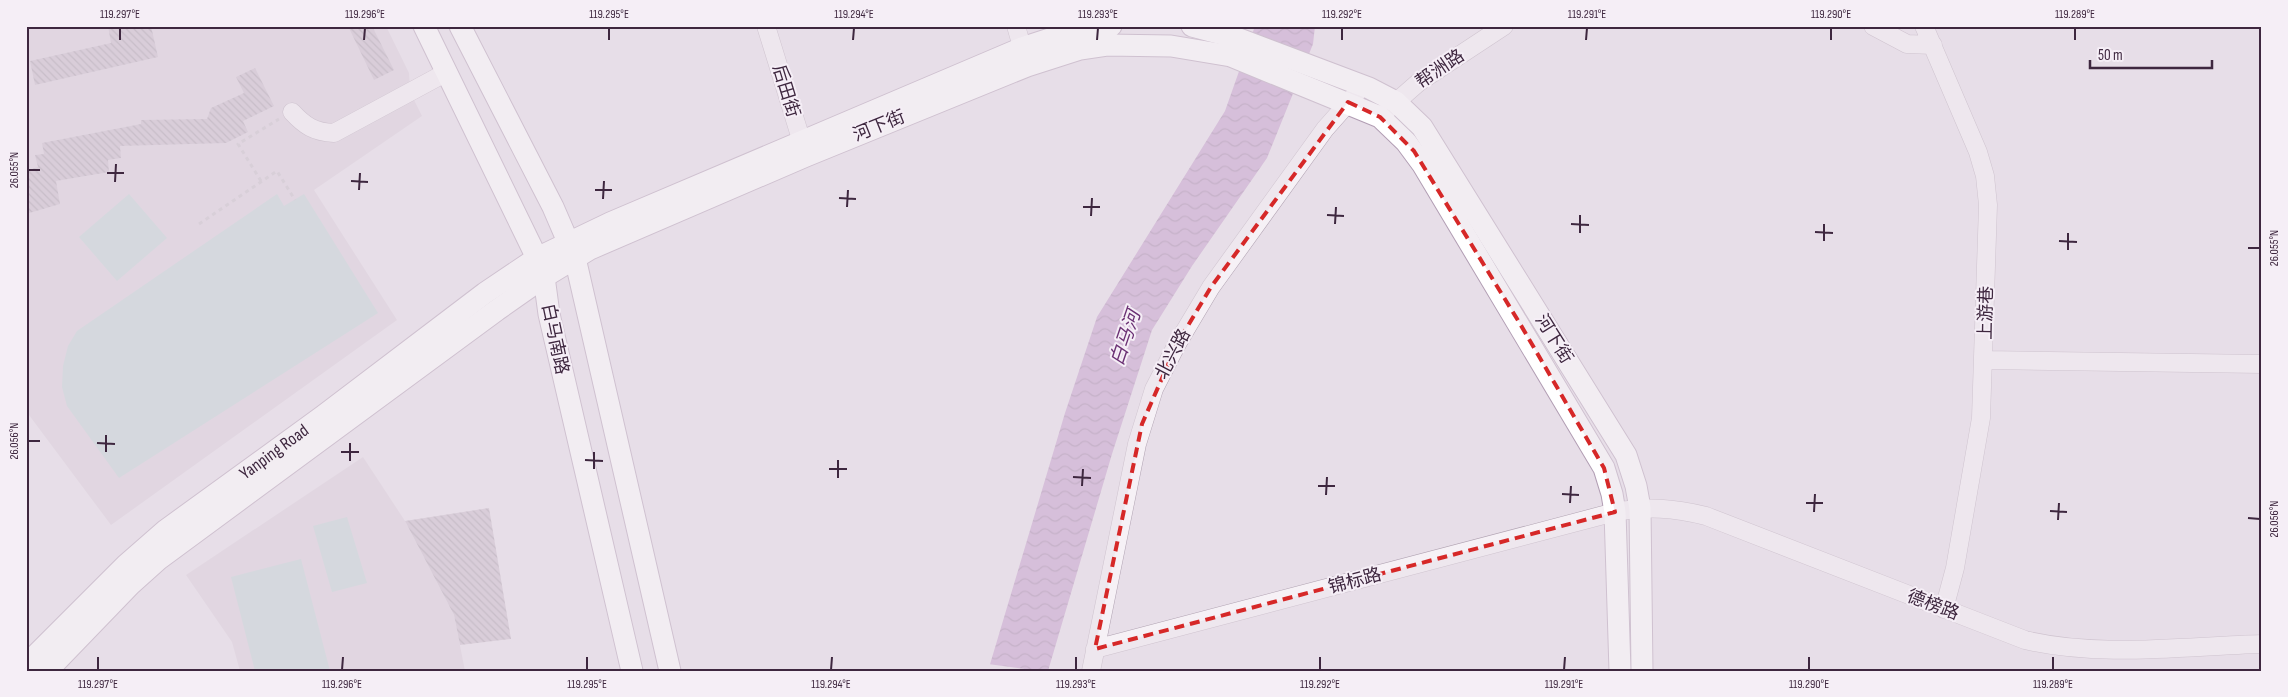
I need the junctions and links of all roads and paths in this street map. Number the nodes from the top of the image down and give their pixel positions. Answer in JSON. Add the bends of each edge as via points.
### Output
{"nodes":[{"id":1,"x":424,"y":26,"type":"edge"},
{"id":2,"x":460,"y":26,"type":"edge"},
{"id":3,"x":766,"y":26,"type":"edge"},
{"id":4,"x":1016,"y":26,"type":"edge"},
{"id":5,"x":1111,"y":26,"type":"edge"},
{"id":6,"x":1192,"y":26,"type":"edge"},
{"id":7,"x":1504,"y":26,"type":"edge"},
{"id":8,"x":1873,"y":26,"type":"edge"},
{"id":9,"x":1924,"y":26,"type":"edge"},
{"id":10,"x":1933,"y":45,"type":"junction"},
{"id":11,"x":1233,"y":46,"type":"junction"},
{"id":12,"x":1025,"y":57,"type":"junction"},
{"id":13,"x":447,"y":72,"type":"junction"},
{"id":14,"x":1328,"y":84,"type":"junction"},
{"id":15,"x":1363,"y":86,"type":"junction"},
{"id":16,"x":1348,"y":102,"type":"junction"},
{"id":17,"x":1396,"y":102,"type":"junction"},
{"id":18,"x":292,"y":112,"type":"joint"},
{"id":19,"x":1380,"y":117,"type":"junction"},
{"id":20,"x":804,"y":148,"type":"junction"},
{"id":21,"x":261,"y":181,"type":"junction"},
{"id":22,"x":295,"y":200,"type":"dead end"},
{"id":23,"x":199,"y":224,"type":"dead end"},
{"id":24,"x":572,"y":250,"type":"junction"},
{"id":25,"x":540,"y":267,"type":"junction"},
{"id":26,"x":1985,"y":360,"type":"junction"},
{"id":27,"x":2262,"y":364,"type":"edge"},
{"id":28,"x":1640,"y":508,"type":"junction"},
{"id":29,"x":1616,"y":512,"type":"junction"},
{"id":30,"x":1944,"y":609,"type":"junction"},
{"id":31,"x":2262,"y":644,"type":"edge"},
{"id":32,"x":1095,"y":649,"type":"junction"},
{"id":33,"x":26,"y":665,"type":"edge"},
{"id":34,"x":47,"y":671,"type":"edge"},
{"id":35,"x":632,"y":671,"type":"edge"},
{"id":36,"x":670,"y":671,"type":"edge"},
{"id":37,"x":1091,"y":671,"type":"edge"},
{"id":38,"x":1620,"y":671,"type":"edge"},
{"id":39,"x":1642,"y":671,"type":"edge"}],
"edges":[{"from":1,"to":13,"type":"main road","name":"白马南路"},
{"from":2,"to":24,"type":"main road"},
{"from":3,"to":20,"type":"street","name":"后田街"},
{"from":4,"to":12,"type":"street"},
{"from":5,"to":12,"type":"main road","name":"河下街","via":[[1065,34]]},
{"from":6,"to":11,"type":"main road"},
{"from":7,"to":17,"type":"street","name":"帮洲路","via":[[1419,82]]},
{"from":8,"to":10,"type":"street","via":[[1907,44]]},
{"from":9,"to":10,"type":"street","name":"上游巷"},
{"from":10,"to":26,"type":"street","name":"上游巷","via":[[1967,121],[1985,176],[1988,206]]},
{"from":11,"to":12,"type":"main road","name":"河下街","via":[[1115,44]]},
{"from":11,"to":14,"type":"main road"},
{"from":12,"to":20,"type":"main road","name":"河下街"},
{"from":13,"to":18,"type":"street","via":[[334,133],[320,133],[305,126]]},
{"from":13,"to":25,"type":"main road","name":"白马南路"},
{"from":14,"to":15,"type":"main road","name":"河下街"},
{"from":14,"to":16,"type":"main road","name":"河下街"},
{"from":15,"to":16,"type":"street","name":"北兴路"},
{"from":15,"to":17,"type":"main road","name":"河下街"},
{"from":16,"to":19,"type":"main road","name":"河下街"},
{"from":16,"to":32,"type":"street","name":"北兴路","via":[[1211,287],[1157,382],[1137,444]]},
{"from":17,"to":19,"type":"street","name":"帮洲路"},
{"from":17,"to":28,"type":"main road","name":"河下街","via":[[1430,139],[1626,455]]},
{"from":18,"to":21,"type":"path","via":[[238,144]]},
{"from":19,"to":29,"type":"main road","name":"河下街","via":[[1414,151],[1519,322],[1604,468]]},
{"from":20,"to":24,"type":"main road","name":"河下街","via":[[617,237]]},
{"from":21,"to":22,"type":"path","via":[[277,171]]},
{"from":21,"to":23,"type":"path"},
{"from":24,"to":25,"type":"main road","name":"河下街"},
{"from":24,"to":36,"type":"main road"},
{"from":25,"to":33,"type":"main road","name":"Yanping Road","via":[[484,293],[166,530]]},
{"from":25,"to":34,"type":"main road","name":"Yanping Road","via":[[160,559],[130,585]]},
{"from":25,"to":35,"type":"main road","name":"白马南路","via":[[548,314]]},
{"from":26,"to":27,"type":"street"},
{"from":26,"to":30,"type":"street","name":"上游巷","via":[[1977,450]]},
{"from":28,"to":29,"type":"street","name":"德榜路"},
{"from":28,"to":30,"type":"street","name":"德榜路","via":[[1667,508],[1706,516]]},
{"from":28,"to":39,"type":"main road","name":"河下街"},
{"from":29,"to":32,"type":"street","name":"锦标路"},
{"from":29,"to":38,"type":"main road","name":"河下街"},
{"from":30,"to":31,"type":"street","name":"德榜路","via":[[2025,640],[2052,646],[2106,649]]},
{"from":32,"to":37,"type":"street","name":"北兴路"}]}
